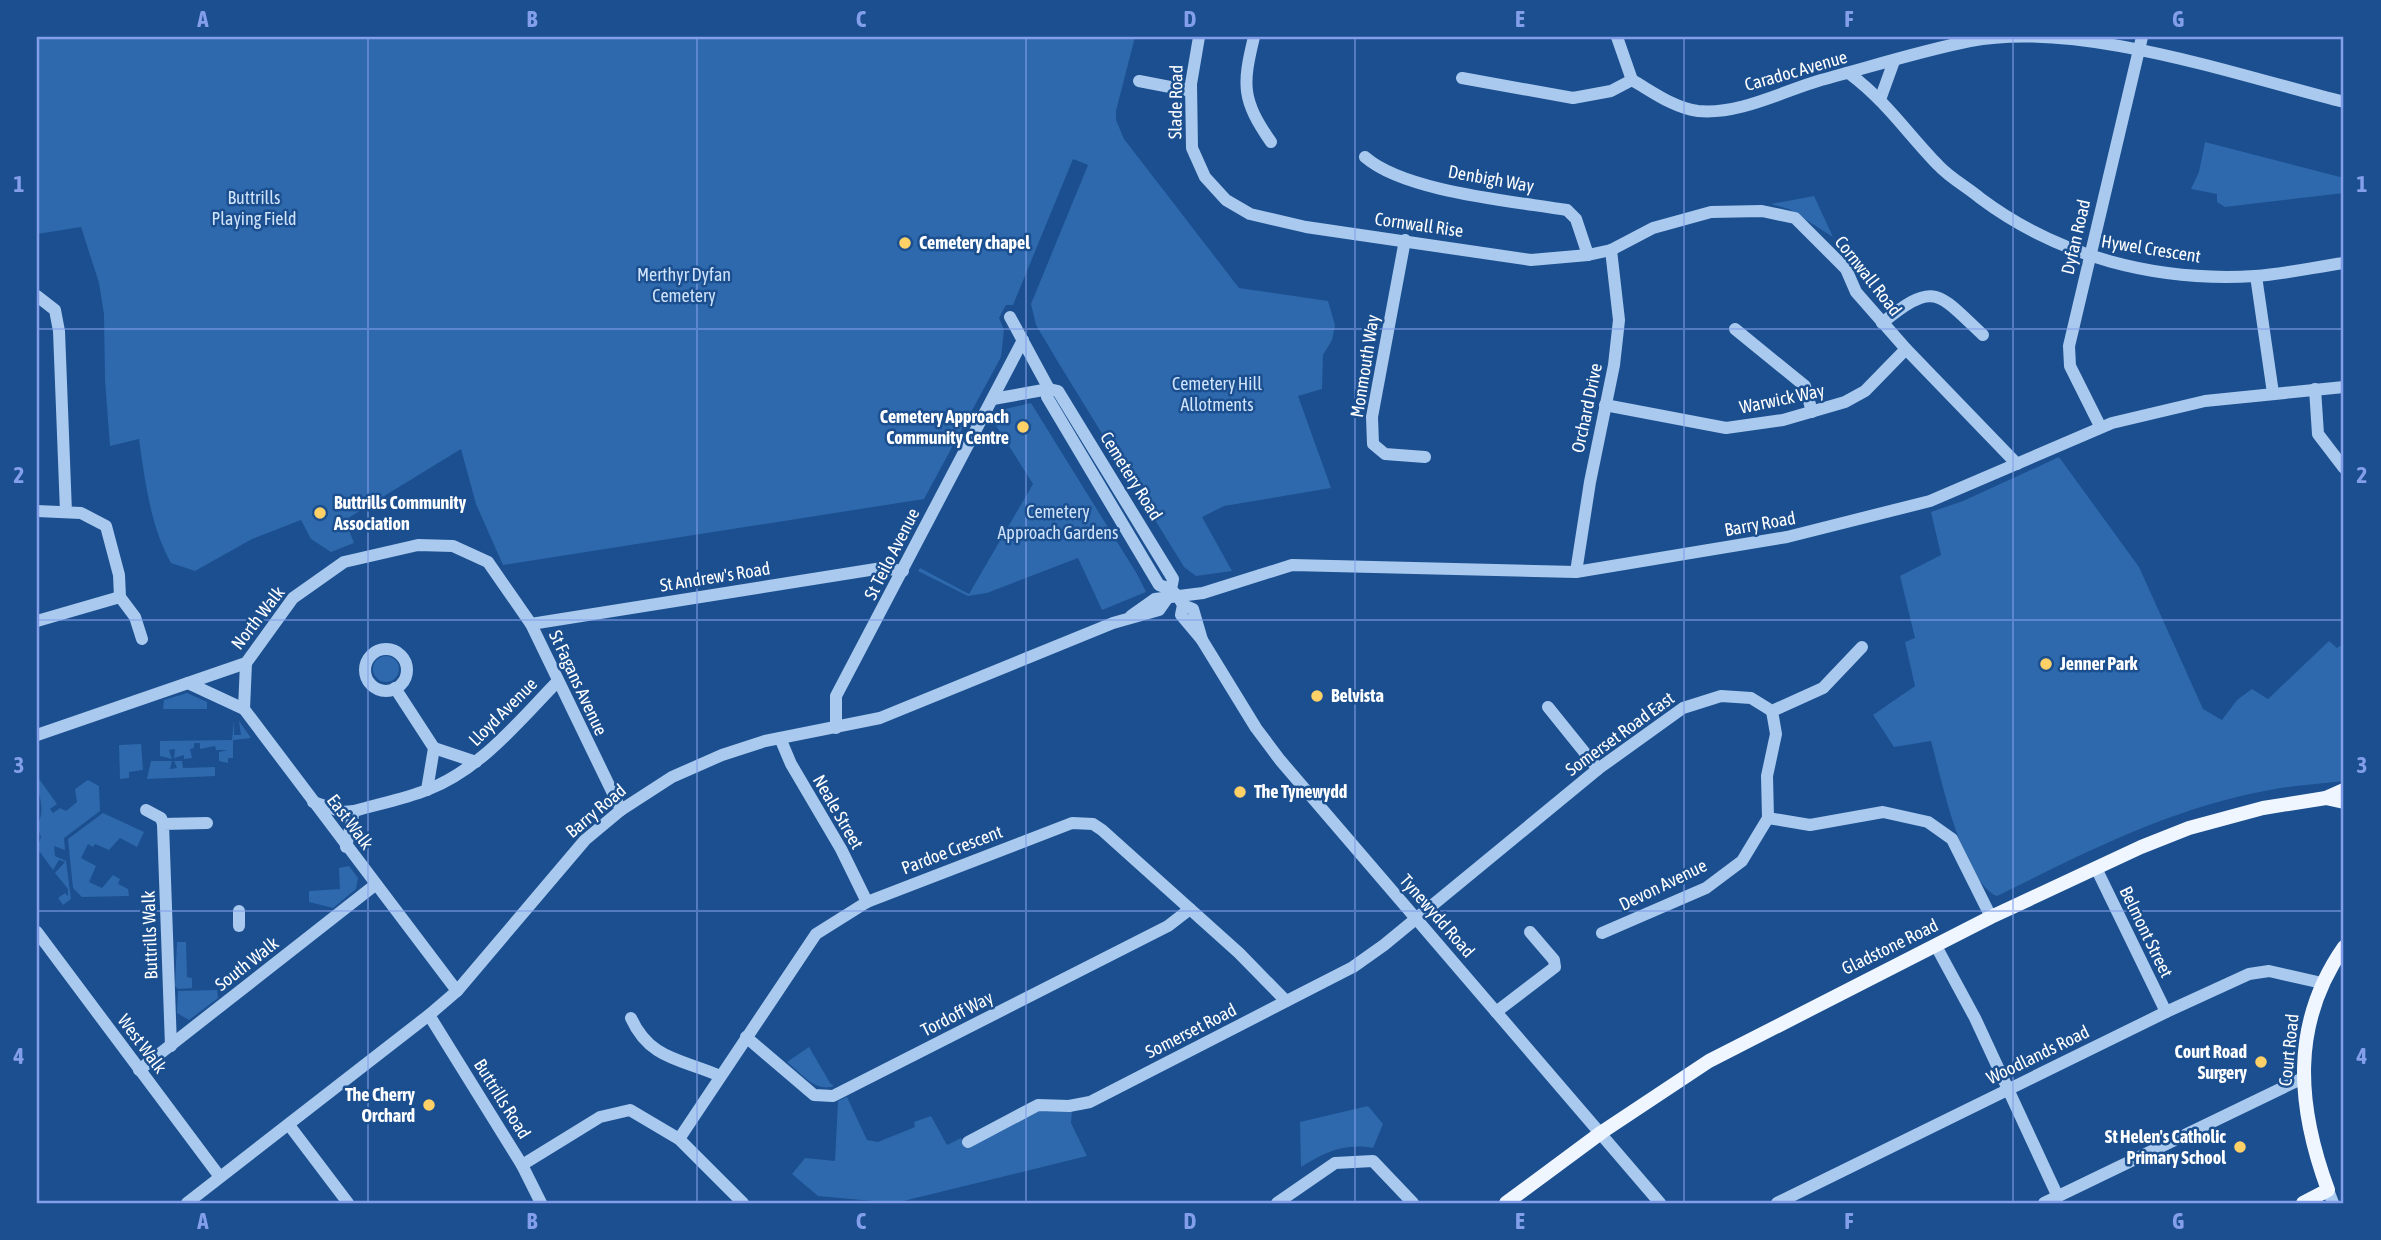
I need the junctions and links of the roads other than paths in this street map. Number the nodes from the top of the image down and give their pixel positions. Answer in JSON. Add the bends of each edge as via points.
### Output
{"nodes":[{"id":1,"x":1199,"y":37,"type":"edge"},
{"id":2,"x":1254,"y":37,"type":"edge"},
{"id":3,"x":1617,"y":37,"type":"edge"},
{"id":4,"x":2142,"y":37,"type":"edge"},
{"id":5,"x":2139,"y":51,"type":"junction"},
{"id":6,"x":1894,"y":61,"type":"junction"},
{"id":7,"x":1850,"y":74,"type":"junction"},
{"id":8,"x":1462,"y":78,"type":"dead end"},
{"id":9,"x":1632,"y":80,"type":"junction"},
{"id":10,"x":1139,"y":81,"type":"dead end"},
{"id":11,"x":1191,"y":91,"type":"junction"},
{"id":12,"x":1881,"y":97,"type":"junction"},
{"id":13,"x":2344,"y":102,"type":"edge"},
{"id":14,"x":1271,"y":142,"type":"dead end"},
{"id":15,"x":1365,"y":158,"type":"dead end"},
{"id":16,"x":1226,"y":200,"type":"joint"},
{"id":17,"x":1405,"y":240,"type":"junction"},
{"id":18,"x":1611,"y":250,"type":"junction"},
{"id":19,"x":1588,"y":255,"type":"junction"},
{"id":20,"x":2089,"y":257,"type":"junction"},
{"id":21,"x":2344,"y":263,"type":"edge"},
{"id":22,"x":2256,"y":276,"type":"junction"},
{"id":23,"x":37,"y":296,"type":"edge"},
{"id":24,"x":1010,"y":317,"type":"dead end"},
{"id":25,"x":1882,"y":323,"type":"junction"},
{"id":26,"x":1735,"y":329,"type":"dead end"},
{"id":27,"x":1983,"y":335,"type":"dead end"},
{"id":28,"x":1023,"y":340,"type":"junction"},
{"id":29,"x":1906,"y":349,"type":"junction"},
{"id":30,"x":2344,"y":387,"type":"edge"},
{"id":31,"x":1049,"y":389,"type":"junction"},
{"id":32,"x":2315,"y":389,"type":"junction"},
{"id":33,"x":2273,"y":393,"type":"junction"},
{"id":34,"x":993,"y":399,"type":"junction"},
{"id":35,"x":1605,"y":405,"type":"junction"},
{"id":36,"x":1812,"y":412,"type":"junction"},
{"id":37,"x":2100,"y":426,"type":"junction"},
{"id":38,"x":1425,"y":457,"type":"dead end"},
{"id":39,"x":2017,"y":464,"type":"junction"},
{"id":40,"x":2344,"y":468,"type":"edge"},
{"id":41,"x":37,"y":511,"type":"edge"},
{"id":42,"x":66,"y":512,"type":"junction"},
{"id":43,"x":903,"y":571,"type":"junction"},
{"id":44,"x":1576,"y":572,"type":"junction"},
{"id":45,"x":497,"y":575,"type":"joint"},
{"id":46,"x":120,"y":597,"type":"junction"},
{"id":47,"x":1175,"y":598,"type":"junction"},
{"id":48,"x":37,"y":621,"type":"edge"},
{"id":49,"x":531,"y":624,"type":"junction"},
{"id":50,"x":142,"y":639,"type":"dead end"},
{"id":51,"x":1862,"y":646,"type":"dead end"},
{"id":52,"x":246,"y":663,"type":"junction"},
{"id":53,"x":558,"y":681,"type":"junction"},
{"id":54,"x":188,"y":683,"type":"junction"},
{"id":55,"x":395,"y":688,"type":"dead end"},
{"id":56,"x":1548,"y":707,"type":"dead end"},
{"id":57,"x":244,"y":709,"type":"junction"},
{"id":58,"x":1772,"y":710,"type":"junction"},
{"id":59,"x":836,"y":728,"type":"junction"},
{"id":60,"x":37,"y":735,"type":"edge"},
{"id":61,"x":780,"y":738,"type":"junction"},
{"id":62,"x":434,"y":748,"type":"junction"},
{"id":63,"x":476,"y":762,"type":"junction"},
{"id":64,"x":1598,"y":769,"type":"junction"},
{"id":65,"x":426,"y":790,"type":"junction"},
{"id":66,"x":2344,"y":790,"type":"edge"},
{"id":67,"x":2326,"y":798,"type":"junction"},
{"id":68,"x":313,"y":802,"type":"junction"},
{"id":69,"x":2344,"y":802,"type":"edge"},
{"id":70,"x":146,"y":810,"type":"dead end"},
{"id":71,"x":621,"y":810,"type":"junction"},
{"id":72,"x":354,"y":811,"type":"junction"},
{"id":73,"x":1768,"y":818,"type":"junction"},
{"id":74,"x":207,"y":823,"type":"dead end"},
{"id":75,"x":163,"y":824,"type":"junction"},
{"id":76,"x":346,"y":847,"type":"junction"},
{"id":77,"x":2096,"y":868,"type":"junction"},
{"id":78,"x":375,"y":886,"type":"junction"},
{"id":79,"x":867,"y":902,"type":"junction"},
{"id":80,"x":1190,"y":909,"type":"junction"},
{"id":81,"x":239,"y":911,"type":"dead end"},
{"id":82,"x":1991,"y":917,"type":"junction"},
{"id":83,"x":1416,"y":918,"type":"junction"},
{"id":84,"x":239,"y":926,"type":"dead end"},
{"id":85,"x":37,"y":932,"type":"edge"},
{"id":86,"x":1530,"y":932,"type":"dead end"},
{"id":87,"x":1602,"y":933,"type":"dead end"},
{"id":88,"x":1936,"y":946,"type":"junction"},
{"id":89,"x":2344,"y":947,"type":"edge"},
{"id":90,"x":2322,"y":984,"type":"junction"},
{"id":91,"x":457,"y":991,"type":"junction"},
{"id":92,"x":1286,"y":1001,"type":"junction"},
{"id":93,"x":1496,"y":1012,"type":"junction"},
{"id":94,"x":2166,"y":1012,"type":"junction"},
{"id":95,"x":429,"y":1016,"type":"junction"},
{"id":96,"x":631,"y":1018,"type":"dead end"},
{"id":97,"x":746,"y":1037,"type":"junction"},
{"id":98,"x":171,"y":1046,"type":"junction"},
{"id":99,"x":139,"y":1070,"type":"junction"},
{"id":100,"x":720,"y":1076,"type":"junction"},
{"id":101,"x":2303,"y":1078,"type":"junction"},
{"id":102,"x":2007,"y":1090,"type":"junction"},
{"id":103,"x":289,"y":1125,"type":"junction"},
{"id":104,"x":1602,"y":1132,"type":"junction"},
{"id":105,"x":679,"y":1139,"type":"junction"},
{"id":106,"x":968,"y":1142,"type":"dead end"},
{"id":107,"x":522,"y":1166,"type":"junction"},
{"id":108,"x":220,"y":1177,"type":"junction"},
{"id":109,"x":2057,"y":1197,"type":"junction"},
{"id":110,"x":2331,"y":1197,"type":"edge"},
{"id":111,"x":192,"y":1202,"type":"edge"},
{"id":112,"x":348,"y":1203,"type":"edge"},
{"id":113,"x":541,"y":1203,"type":"edge"},
{"id":114,"x":743,"y":1203,"type":"edge"},
{"id":115,"x":1278,"y":1203,"type":"edge"},
{"id":116,"x":1413,"y":1203,"type":"edge"},
{"id":117,"x":1506,"y":1203,"type":"edge"},
{"id":118,"x":1660,"y":1203,"type":"edge"},
{"id":119,"x":1777,"y":1203,"type":"edge"},
{"id":120,"x":2044,"y":1203,"type":"edge"},
{"id":121,"x":2303,"y":1203,"type":"edge"}],
"edges":[{"from":1,"to":11,"type":"street","name":"Slade Road"},
{"from":2,"to":14,"type":"street","via":[[1245,88],[1251,113]]},
{"from":3,"to":9,"type":"street"},
{"from":4,"to":5,"type":"street","name":"Dyfan Road"},
{"from":5,"to":6,"type":"street","name":"Caradoc Avenue","via":[[2038,37],[1972,41]]},
{"from":5,"to":13,"type":"street","name":"Caradoc Avenue"},
{"from":5,"to":20,"type":"street","name":"Dyfan Road"},
{"from":6,"to":7,"type":"street","name":"Caradoc Avenue"},
{"from":6,"to":12,"type":"street"},
{"from":7,"to":9,"type":"street","name":"Caradoc Avenue","via":[[1726,109],[1699,111],[1676,106]]},
{"from":7,"to":12,"type":"street","name":"Hywel Crescent"},
{"from":8,"to":9,"type":"street","via":[[1573,98],[1611,91]]},
{"from":10,"to":11,"type":"street"},
{"from":11,"to":16,"type":"street","name":"Slade Road","via":[[1192,148],[1205,177]]},
{"from":12,"to":20,"type":"street","name":"Hywel Crescent","via":[[1939,166],[2013,222]]},
{"from":15,"to":19,"type":"street","name":"Denbigh Way","via":[[1380,170],[1429,186],[1567,210],[1576,219]]},
{"from":16,"to":17,"type":"street","name":"Cornwall Rise","via":[[1250,214],[1306,227]]},
{"from":17,"to":19,"type":"street","name":"Cornwall Rise","via":[[1531,260]]},
{"from":17,"to":38,"type":"street","name":"Monmouth Way","via":[[1372,417],[1373,444],[1385,454]]},
{"from":18,"to":19,"type":"street","name":"Cornwall Rise"},
{"from":18,"to":25,"type":"street","name":"Cornwall Road","via":[[1653,228],[1711,212],[1762,211],[1795,218],[1846,269],[1856,292]]},
{"from":18,"to":35,"type":"street","name":"Orchard Drive","via":[[1619,320]]},
{"from":20,"to":22,"type":"street","name":"Hywel Crescent","via":[[2173,273]]},
{"from":20,"to":37,"type":"street","name":"Dyfan Road","via":[[2068,357]]},
{"from":21,"to":22,"type":"street","name":"Hywel Crescent"},
{"from":22,"to":33,"type":"street"},
{"from":23,"to":42,"type":"street","via":[[55,310],[59,331]]},
{"from":24,"to":28,"type":"street","name":"Cemetery Road"},
{"from":25,"to":27,"type":"street","via":[[1922,295],[1940,298]]},
{"from":25,"to":29,"type":"street","name":"Cornwall Road"},
{"from":26,"to":36,"type":"street","via":[[1805,386]]},
{"from":28,"to":31,"type":"street","name":"Cemetery Road"},
{"from":28,"to":34,"type":"street","name":"St Teilo Avenue"},
{"from":29,"to":36,"type":"street","name":"Warwick Way","via":[[1865,391]]},
{"from":29,"to":39,"type":"street","name":"Cornwall Road"},
{"from":30,"to":32,"type":"street","name":"Barry Road"},
{"from":31,"to":34,"type":"street"},
{"from":31,"to":47,"type":"street","name":"Cemetery Road","via":[[1047,397],[1158,585]]},
{"from":32,"to":33,"type":"street","name":"Barry Road"},
{"from":32,"to":40,"type":"street","via":[[2318,434]]},
{"from":33,"to":37,"type":"street","name":"Barry Road","via":[[2205,401]]},
{"from":34,"to":43,"type":"street","name":"St Teilo Avenue"},
{"from":35,"to":36,"type":"street","name":"Warwick Way","via":[[1726,428]]},
{"from":35,"to":44,"type":"street","name":"Orchard Drive"},
{"from":37,"to":39,"type":"street","name":"Barry Road"},
{"from":39,"to":44,"type":"street","name":"Barry Road","via":[[1930,501],[1823,530]]},
{"from":41,"to":42,"type":"street"},
{"from":42,"to":46,"type":"street","via":[[81,513],[106,526]]},
{"from":43,"to":49,"type":"street","name":"St Andrew's Road","via":[[882,568]]},
{"from":43,"to":59,"type":"street","name":"St Teilo Avenue","via":[[836,696]]},
{"from":44,"to":47,"type":"street","name":"Barry Road","via":[[1302,564]]},
{"from":45,"to":49,"type":"street","name":"St Fagans Avenue"},
{"from":45,"to":52,"type":"street","name":"North Walk","via":[[488,562],[453,546],[418,545],[344,562],[293,598]]},
{"from":46,"to":48,"type":"street"},
{"from":46,"to":50,"type":"street","via":[[135,617]]},
{"from":47,"to":59,"type":"street","name":"Barry Road","via":[[1148,601],[1131,616],[880,718]]},
{"from":47,"to":83,"type":"street","name":"Tynewydd Road","via":[[1181,615],[1202,640],[1265,743]]},
{"from":49,"to":53,"type":"street","name":"St Fagans Avenue"},
{"from":51,"to":58,"type":"street","via":[[1824,688]]},
{"from":52,"to":54,"type":"street","name":"North Walk"},
{"from":52,"to":57,"type":"street"},
{"from":53,"to":63,"type":"street","name":"Lloyd Avenue"},
{"from":53,"to":71,"type":"street","name":"St Fagans Avenue"},
{"from":54,"to":57,"type":"street"},
{"from":54,"to":60,"type":"street","name":"North Walk"},
{"from":55,"to":62,"type":"street"},
{"from":56,"to":64,"type":"street"},
{"from":57,"to":68,"type":"street","name":"East Walk"},
{"from":58,"to":64,"type":"street","name":"Somerset Road East","via":[[1751,698],[1721,696],[1683,708]]},
{"from":58,"to":73,"type":"street","via":[[1776,734],[1767,776]]},
{"from":59,"to":61,"type":"street","name":"Barry Road"},
{"from":61,"to":71,"type":"street","name":"Barry Road","via":[[698,764]]},
{"from":61,"to":79,"type":"street","name":"Neale Street"},
{"from":62,"to":63,"type":"street"},
{"from":62,"to":65,"type":"street"},
{"from":63,"to":65,"type":"street","name":"Lloyd Avenue"},
{"from":64,"to":83,"type":"street","name":"Somerset Road East"},
{"from":65,"to":72,"type":"street","name":"Lloyd Avenue"},
{"from":66,"to":67,"type":"main road","name":"Gladstone Road"},
{"from":67,"to":69,"type":"main road","name":"Gladstone Road"},
{"from":67,"to":77,"type":"main road","name":"Gladstone Road","via":[[2212,821]]},
{"from":68,"to":72,"type":"street","name":"Lloyd Avenue"},
{"from":68,"to":76,"type":"street","name":"East Walk"},
{"from":70,"to":75,"type":"street"},
{"from":71,"to":91,"type":"street","name":"Barry Road","via":[[569,857]]},
{"from":72,"to":76,"type":"street"},
{"from":73,"to":82,"type":"street","via":[[1810,825],[1883,811],[1928,822],[1952,839]]},
{"from":73,"to":87,"type":"street","name":"Devon Avenue","via":[[1742,861],[1706,888]]},
{"from":74,"to":75,"type":"street"},
{"from":75,"to":98,"type":"street","name":"Buttrills Walk"},
{"from":76,"to":78,"type":"street","name":"East Walk"},
{"from":77,"to":82,"type":"main road","name":"Gladstone Road"},
{"from":77,"to":94,"type":"street","name":"Belmont Street"},
{"from":78,"to":91,"type":"street","name":"East Walk"},
{"from":78,"to":98,"type":"street","name":"South Walk"},
{"from":79,"to":80,"type":"street","name":"Pardoe Crescent","via":[[1083,822],[1102,830]]},
{"from":79,"to":97,"type":"street","name":"Pardoe Crescent","via":[[830,924],[808,944]]},
{"from":80,"to":92,"type":"street","name":"Pardoe Crescent"},
{"from":80,"to":97,"type":"street","name":"Tordoff Way","via":[[1168,926],[833,1096],[814,1095]]},
{"from":81,"to":84,"type":"street"},
{"from":82,"to":88,"type":"main road","name":"Gladstone Road"},
{"from":83,"to":92,"type":"street","name":"Somerset Road","via":[[1353,967]]},
{"from":83,"to":93,"type":"street","name":"Tynewydd Road"},
{"from":85,"to":99,"type":"street","name":"West Walk"},
{"from":86,"to":93,"type":"street","via":[[1555,967]]},
{"from":88,"to":102,"type":"street"},
{"from":88,"to":104,"type":"main road","name":"Gladstone Road","via":[[1709,1061]]},
{"from":89,"to":90,"type":"main road","name":"Court Road"},
{"from":90,"to":94,"type":"street","name":"Woodlands Road","via":[[2269,971],[2249,974]]},
{"from":90,"to":101,"type":"main road","name":"Court Road","via":[[2312,1011]]},
{"from":91,"to":95,"type":"street","name":"Barry Road"},
{"from":92,"to":106,"type":"street","name":"Somerset Road","via":[[1090,1102],[1038,1105]]},
{"from":93,"to":104,"type":"street","name":"Tynewydd Road"},
{"from":94,"to":102,"type":"street","name":"Woodlands Road"},
{"from":95,"to":103,"type":"street","name":"Barry Road"},
{"from":95,"to":107,"type":"street","name":"Buttrills Road"},
{"from":96,"to":100,"type":"street","via":[[653,1050]]},
{"from":97,"to":100,"type":"street","name":"Pardoe Crescent"},
{"from":98,"to":99,"type":"street","name":"South Walk"},
{"from":99,"to":108,"type":"street","name":"West Walk"},
{"from":100,"to":105,"type":"street","name":"Pardoe Crescent"},
{"from":101,"to":109,"type":"street"},
{"from":101,"to":110,"type":"main road","name":"Court Road","via":[[2313,1144]]},
{"from":102,"to":109,"type":"street"},
{"from":102,"to":119,"type":"street","name":"Woodlands Road"},
{"from":103,"to":108,"type":"street","name":"Barry Road"},
{"from":103,"to":112,"type":"street"},
{"from":104,"to":117,"type":"main road","name":"Gladstone Road"},
{"from":104,"to":118,"type":"street","name":"Tynewydd Road"},
{"from":105,"to":107,"type":"street","via":[[630,1110],[615,1112]]},
{"from":105,"to":114,"type":"street"},
{"from":107,"to":113,"type":"street","name":"Buttrills Road"},
{"from":108,"to":111,"type":"street","name":"Barry Road"},
{"from":109,"to":120,"type":"street"},
{"from":110,"to":121,"type":"main road"},
{"from":115,"to":116,"type":"street","via":[[1335,1163],[1373,1161]]}]}
